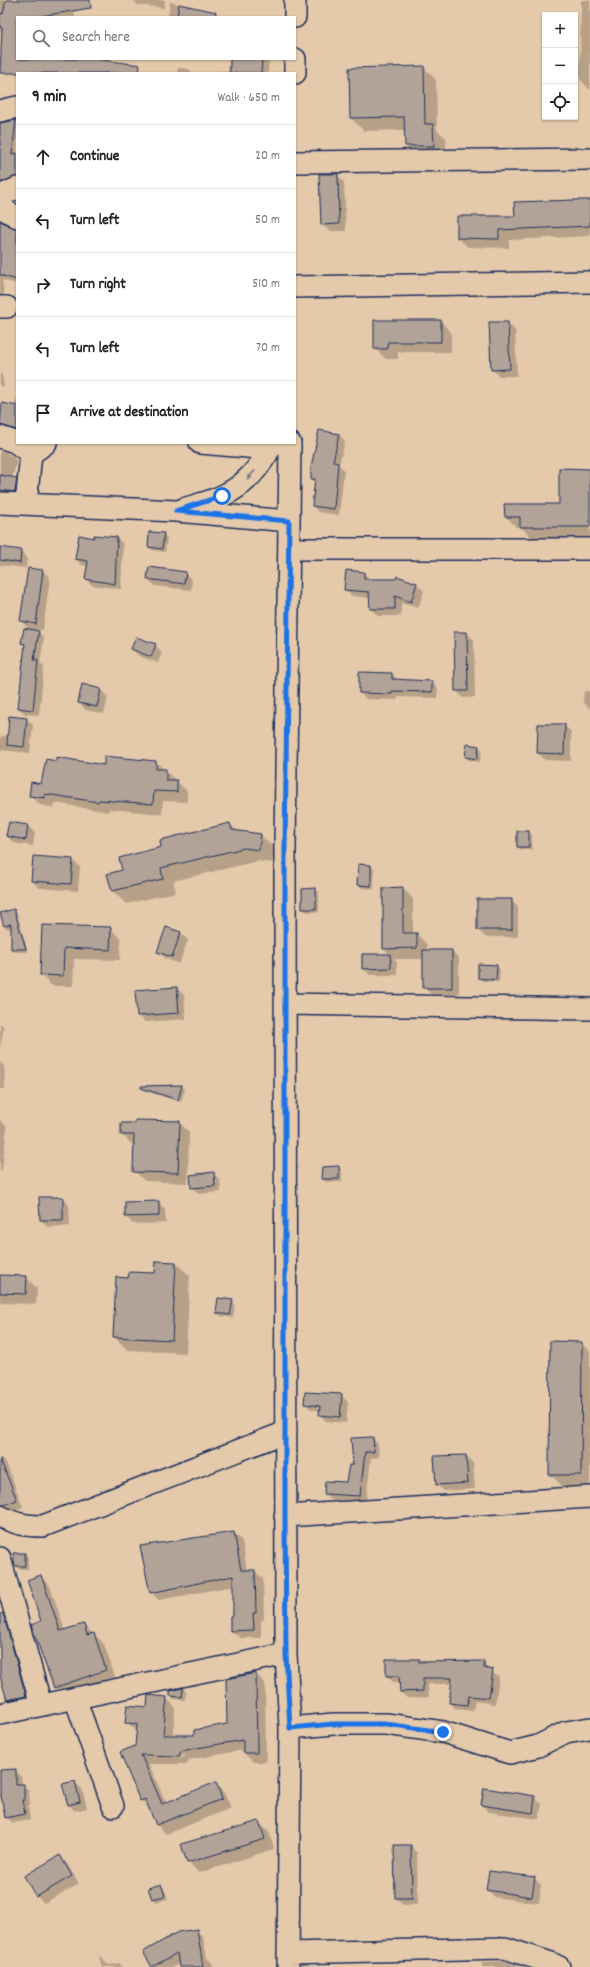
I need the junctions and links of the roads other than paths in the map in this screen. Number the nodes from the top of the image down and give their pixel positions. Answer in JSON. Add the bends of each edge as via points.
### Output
{"nodes":[{"id":1,"x":295,"y":0,"type":"edge"},
{"id":2,"x":295,"y":16,"type":"edge"},
{"id":3,"x":295,"y":60,"type":"edge"},
{"id":4,"x":295,"y":72,"type":"edge"},
{"id":5,"x":16,"y":107,"type":"edge"},
{"id":6,"x":0,"y":111,"type":"edge"},
{"id":7,"x":590,"y":160,"type":"edge"},
{"id":8,"x":296,"y":162,"type":"edge"},
{"id":9,"x":16,"y":188,"type":"edge"},
{"id":10,"x":0,"y":196,"type":"edge"},
{"id":11,"x":0,"y":200,"type":"edge"},
{"id":12,"x":16,"y":216,"type":"edge"},
{"id":13,"x":590,"y":282,"type":"edge"},
{"id":14,"x":296,"y":287,"type":"edge"},
{"id":15,"x":0,"y":437,"type":"edge"},
{"id":16,"x":16,"y":442,"type":"edge"},
{"id":17,"x":22,"y":444,"type":"edge"},
{"id":18,"x":224,"y":444,"type":"edge"},
{"id":19,"x":290,"y":444,"type":"edge"},
{"id":20,"x":271,"y":446,"type":"edge"},
{"id":21,"x":38,"y":449,"type":"edge"},
{"id":22,"x":0,"y":503,"type":"edge"},
{"id":23,"x":26,"y":504,"type":"junction"},
{"id":24,"x":176,"y":511,"type":"junction"},
{"id":25,"x":289,"y":521,"type":"junction"},
{"id":26,"x":289,"y":549,"type":"junction"},
{"id":27,"x":590,"y":549,"type":"edge"},
{"id":28,"x":286,"y":1004,"type":"junction"},
{"id":29,"x":590,"y":1009,"type":"edge"},
{"id":30,"x":286,"y":1432,"type":"junction"},
{"id":31,"x":590,"y":1497,"type":"edge"},
{"id":32,"x":285,"y":1516,"type":"junction"},
{"id":33,"x":4,"y":1522,"type":"edge"},
{"id":34,"x":0,"y":1558,"type":"edge"},
{"id":35,"x":286,"y":1654,"type":"junction"},
{"id":36,"x":75,"y":1698,"type":"junction"},
{"id":37,"x":41,"y":1705,"type":"junction"},
{"id":38,"x":0,"y":1714,"type":"edge"},
{"id":39,"x":290,"y":1728,"type":"junction"},
{"id":40,"x":590,"y":1728,"type":"edge"},
{"id":41,"x":113,"y":1806,"type":"dead end"},
{"id":42,"x":288,"y":1960,"type":"edge"},
{"id":43,"x":559,"y":1967,"type":"edge"}],
"edges":[{"from":1,"to":2,"type":"street"},
{"from":3,"to":4,"type":"street"},
{"from":5,"to":6,"type":"street"},
{"from":7,"to":8,"type":"street"},
{"from":9,"to":10,"type":"street"},
{"from":11,"to":12,"type":"street","via":[[5,210]]},
{"from":13,"to":14,"type":"street"},
{"from":15,"to":16,"type":"street"},
{"from":17,"to":21,"type":"street"},
{"from":18,"to":20,"type":"street"},
{"from":19,"to":25,"type":"street"},
{"from":20,"to":24,"type":"street","one_way":true,"via":[[244,482],[222,496]]},
{"from":21,"to":23,"type":"street"},
{"from":22,"to":23,"type":"street"},
{"from":23,"to":24,"type":"street"},
{"from":24,"to":25,"type":"street"},
{"from":25,"to":26,"type":"street"},
{"from":26,"to":27,"type":"street"},
{"from":26,"to":28,"type":"street"},
{"from":28,"to":29,"type":"street"},
{"from":28,"to":30,"type":"street"},
{"from":30,"to":32,"type":"street"},
{"from":30,"to":33,"type":"street","via":[[42,1526]]},
{"from":31,"to":32,"type":"street"},
{"from":32,"to":35,"type":"street"},
{"from":34,"to":37,"type":"street"},
{"from":35,"to":36,"type":"street"},
{"from":35,"to":39,"type":"street"},
{"from":36,"to":37,"type":"street"},
{"from":36,"to":41,"type":"street"},
{"from":37,"to":38,"type":"street"},
{"from":39,"to":40,"type":"street","via":[[333,1724],[386,1724],[443,1732],[510,1753],[538,1746],[566,1732]]},
{"from":39,"to":42,"type":"street"},
{"from":42,"to":43,"type":"street","via":[[505,1948]]}]}
